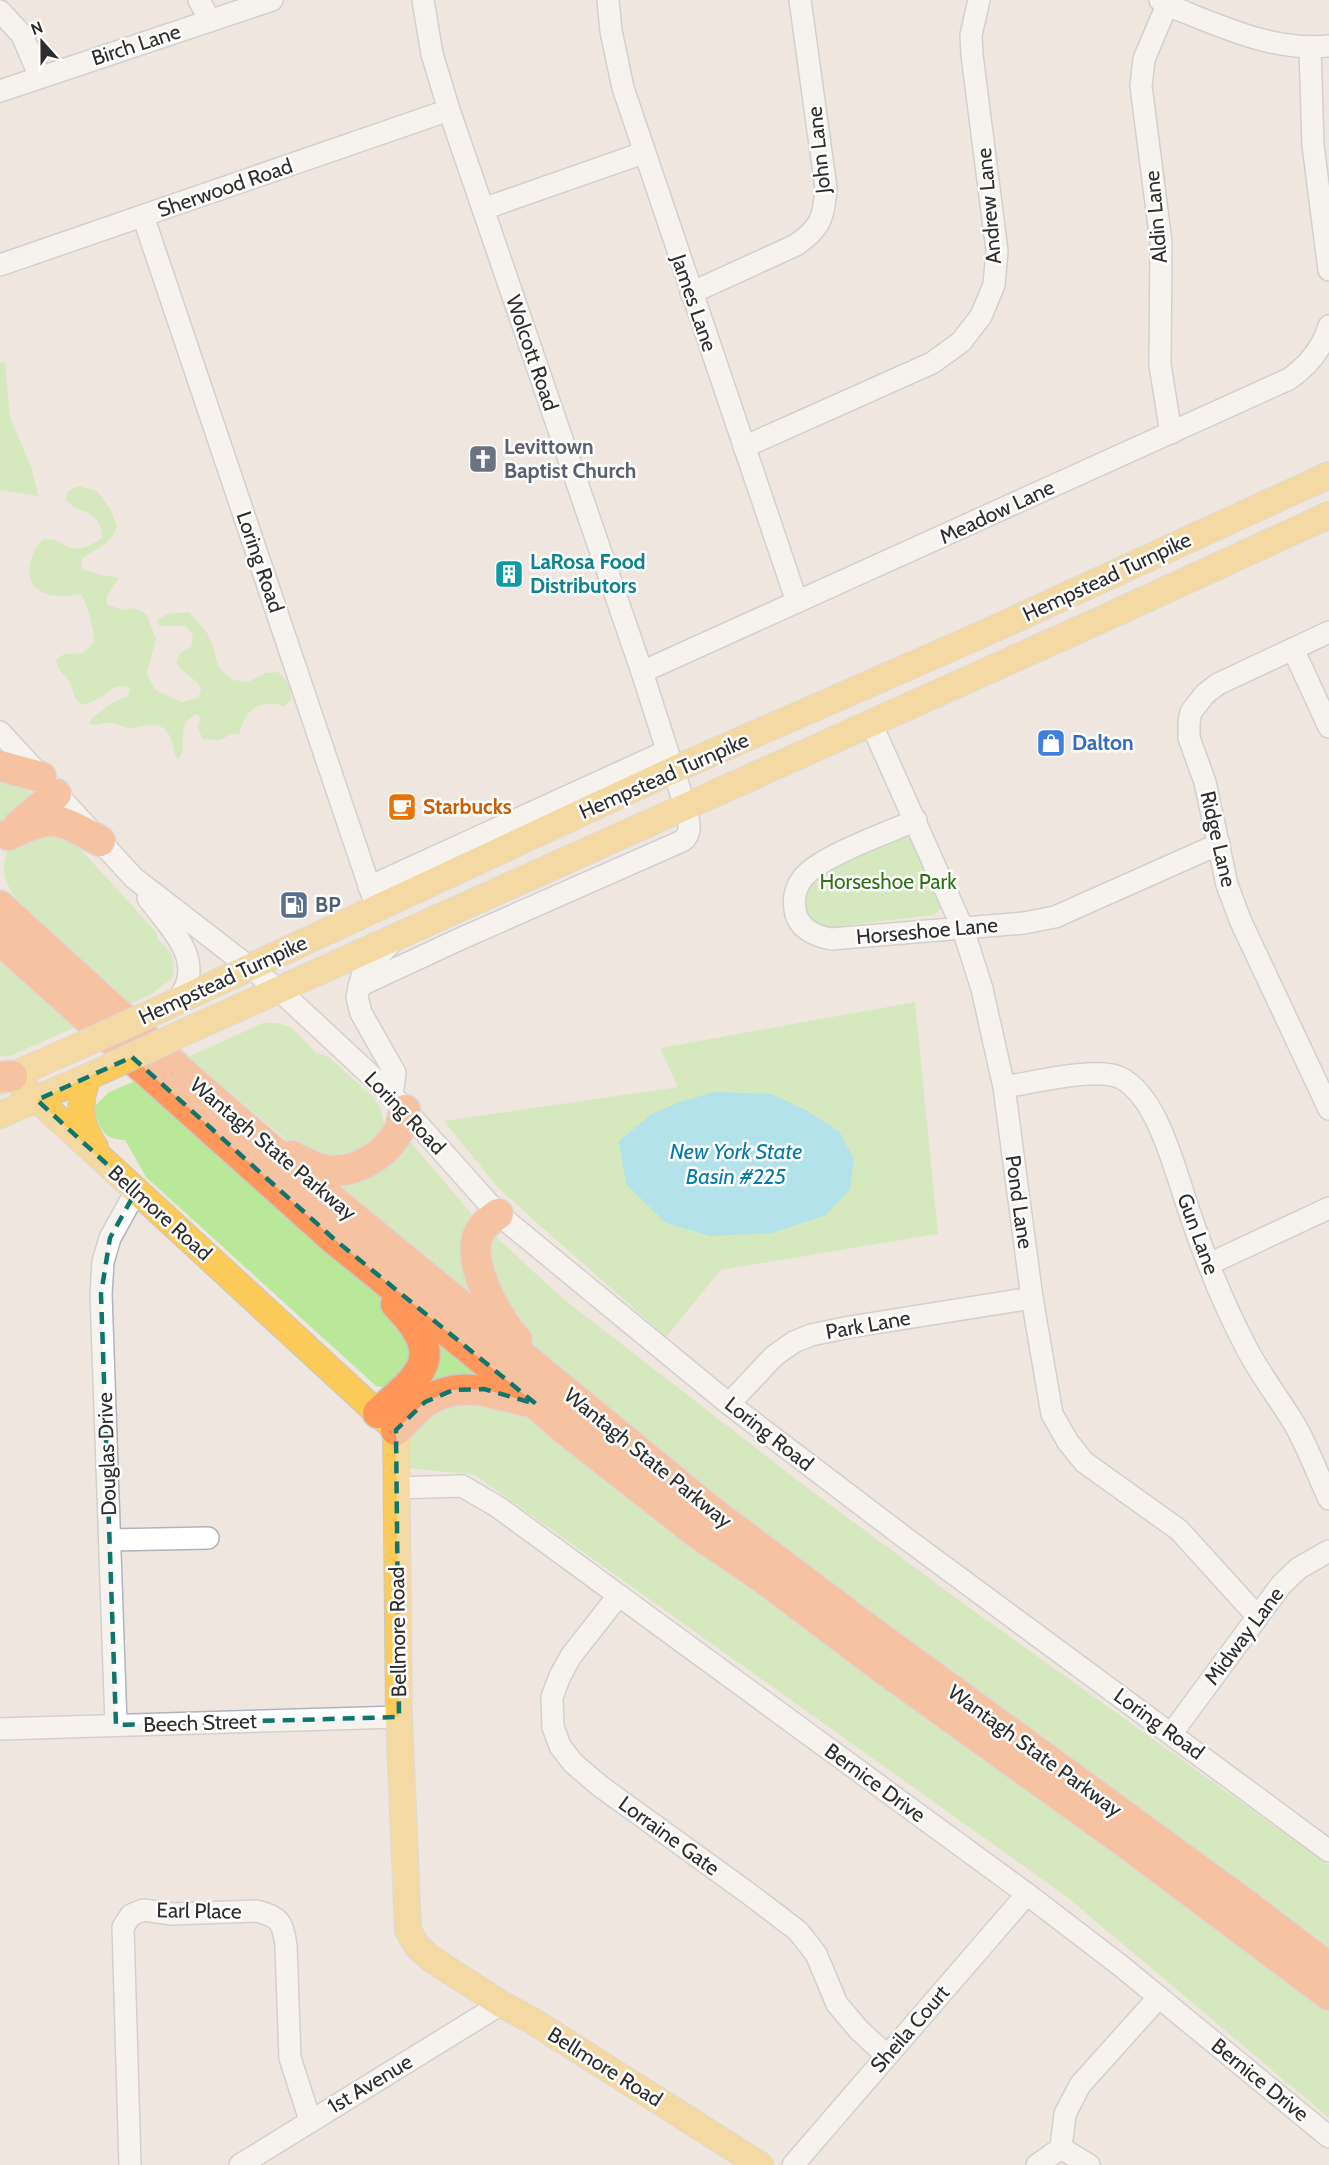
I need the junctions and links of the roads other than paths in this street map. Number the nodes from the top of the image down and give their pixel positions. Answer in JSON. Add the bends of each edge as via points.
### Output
{"nodes":[{"id":1,"x":199,"y":0,"type":"edge"},
{"id":2,"x":272,"y":0,"type":"edge"},
{"id":3,"x":423,"y":0,"type":"edge"},
{"id":4,"x":608,"y":0,"type":"edge"},
{"id":5,"x":800,"y":0,"type":"edge"},
{"id":6,"x":979,"y":0,"type":"edge"},
{"id":7,"x":1163,"y":3,"type":"edge"},
{"id":8,"x":0,"y":11,"type":"edge"},
{"id":9,"x":210,"y":21,"type":"junction"},
{"id":10,"x":1319,"y":47,"type":"edge"},
{"id":11,"x":40,"y":77,"type":"junction"},
{"id":12,"x":0,"y":91,"type":"edge"},
{"id":13,"x":449,"y":110,"type":"junction"},
{"id":14,"x":643,"y":153,"type":"junction"},
{"id":15,"x":483,"y":209,"type":"junction"},
{"id":16,"x":143,"y":216,"type":"junction"},
{"id":17,"x":0,"y":265,"type":"edge"},
{"id":18,"x":1329,"y":270,"type":"edge"},
{"id":19,"x":691,"y":293,"type":"junction"},
{"id":20,"x":1329,"y":326,"type":"edge"},
{"id":21,"x":1171,"y":433,"type":"junction"},
{"id":22,"x":744,"y":447,"type":"junction"},
{"id":23,"x":1329,"y":475,"type":"edge"},
{"id":24,"x":1329,"y":515,"type":"edge"},
{"id":25,"x":796,"y":602,"type":"junction"},
{"id":26,"x":1329,"y":632,"type":"edge"},
{"id":27,"x":1293,"y":649,"type":"junction"},
{"id":28,"x":642,"y":672,"type":"junction"},
{"id":29,"x":871,"y":723,"type":"junction"},
{"id":30,"x":1329,"y":727,"type":"edge"},
{"id":31,"x":0,"y":732,"type":"edge"},
{"id":32,"x":670,"y":761,"type":"junction"},
{"id":33,"x":0,"y":766,"type":"edge"},
{"id":34,"x":48,"y":786,"type":"junction"},
{"id":35,"x":685,"y":806,"type":"junction"},
{"id":36,"x":916,"y":820,"type":"junction"},
{"id":37,"x":100,"y":841,"type":"junction"},
{"id":38,"x":4,"y":843,"type":"edge"},
{"id":39,"x":1219,"y":843,"type":"junction"},
{"id":40,"x":134,"y":878,"type":"junction"},
{"id":41,"x":373,"y":898,"type":"junction"},
{"id":42,"x":0,"y":906,"type":"edge"},
{"id":43,"x":963,"y":929,"type":"junction"},
{"id":44,"x":401,"y":934,"type":"junction"},
{"id":45,"x":0,"y":940,"type":"edge"},
{"id":46,"x":251,"y":968,"type":"junction"},
{"id":47,"x":359,"y":986,"type":"junction"},
{"id":48,"x":279,"y":990,"type":"junction"},
{"id":49,"x":176,"y":1002,"type":"junction"},
{"id":50,"x":94,"y":1074,"type":"junction"},
{"id":51,"x":4,"y":1078,"type":"edge"},
{"id":52,"x":1004,"y":1087,"type":"junction"},
{"id":53,"x":37,"y":1100,"type":"junction"},
{"id":54,"x":398,"y":1102,"type":"junction"},
{"id":55,"x":1329,"y":1109,"type":"edge"},
{"id":56,"x":0,"y":1115,"type":"edge"},
{"id":57,"x":268,"y":1147,"type":"junction"},
{"id":58,"x":109,"y":1167,"type":"junction"},
{"id":59,"x":136,"y":1191,"type":"junction"},
{"id":60,"x":1329,"y":1208,"type":"edge"},
{"id":61,"x":498,"y":1214,"type":"junction"},
{"id":62,"x":334,"y":1239,"type":"junction"},
{"id":63,"x":1209,"y":1264,"type":"junction"},
{"id":64,"x":1032,"y":1298,"type":"junction"},
{"id":65,"x":548,"y":1396,"type":"junction"},
{"id":66,"x":729,"y":1404,"type":"junction"},
{"id":67,"x":387,"y":1422,"type":"junction"},
{"id":68,"x":396,"y":1488,"type":"junction"},
{"id":69,"x":1329,"y":1499,"type":"edge"},
{"id":70,"x":208,"y":1538,"type":"dead end"},
{"id":71,"x":110,"y":1540,"type":"junction"},
{"id":72,"x":1329,"y":1551,"type":"edge"},
{"id":73,"x":618,"y":1596,"type":"junction"},
{"id":74,"x":1257,"y":1616,"type":"junction"},
{"id":75,"x":399,"y":1717,"type":"junction"},
{"id":76,"x":116,"y":1725,"type":"junction"},
{"id":77,"x":0,"y":1729,"type":"edge"},
{"id":78,"x":1172,"y":1733,"type":"junction"},
{"id":79,"x":1329,"y":1851,"type":"edge"},
{"id":80,"x":1027,"y":1894,"type":"junction"},
{"id":81,"x":1329,"y":1968,"type":"edge"},
{"id":82,"x":1329,"y":1995,"type":"edge"},
{"id":83,"x":1159,"y":1997,"type":"junction"},
{"id":84,"x":501,"y":2004,"type":"junction"},
{"id":85,"x":886,"y":2055,"type":"junction"},
{"id":86,"x":310,"y":2120,"type":"junction"},
{"id":87,"x":1329,"y":2137,"type":"edge"},
{"id":88,"x":1061,"y":2148,"type":"junction"},
{"id":89,"x":130,"y":2165,"type":"edge"},
{"id":90,"x":240,"y":2165,"type":"edge"},
{"id":91,"x":760,"y":2165,"type":"edge"},
{"id":92,"x":793,"y":2165,"type":"edge"},
{"id":93,"x":1037,"y":2165,"type":"edge"},
{"id":94,"x":1089,"y":2165,"type":"edge"}],
"edges":[{"from":1,"to":9,"type":"street"},
{"from":2,"to":9,"type":"street","name":"Birch Lane"},
{"from":3,"to":13,"type":"street","name":"Wolcott Road","via":[[432,54]]},
{"from":4,"to":14,"type":"street","name":"James Lane","via":[[622,88]]},
{"from":5,"to":19,"type":"street","name":"John Lane","via":[[826,188],[821,220],[796,245]]},
{"from":6,"to":22,"type":"street","name":"Andrew Lane","via":[[971,35],[972,55],[997,251],[994,285],[981,316],[961,342],[932,363]]},
{"from":7,"to":10,"type":"street","via":[[1243,35]]},
{"from":7,"to":21,"type":"street","name":"Aldin Lane","via":[[1144,59],[1141,86],[1161,242],[1161,365]]},
{"from":8,"to":11,"type":"street","via":[[22,34]]},
{"from":9,"to":11,"type":"street","name":"Birch Lane"},
{"from":10,"to":18,"type":"street","via":[[1313,145]]},
{"from":11,"to":12,"type":"street","name":"Birch Lane"},
{"from":13,"to":15,"type":"street","name":"Wolcott Road"},
{"from":13,"to":16,"type":"street","name":"Sherwood Road"},
{"from":14,"to":15,"type":"street"},
{"from":14,"to":19,"type":"street","name":"James Lane"},
{"from":15,"to":28,"type":"street","name":"Wolcott Road"},
{"from":16,"to":17,"type":"street","name":"Sherwood Road"},
{"from":16,"to":41,"type":"street","name":"Loring Road"},
{"from":19,"to":22,"type":"street","name":"James Lane"},
{"from":20,"to":21,"type":"street","name":"Meadow Lane","via":[[1312,359],[1289,379]]},
{"from":21,"to":25,"type":"street","name":"Meadow Lane"},
{"from":22,"to":25,"type":"street","name":"James Lane"},
{"from":23,"to":32,"type":"main road","name":"Hempstead Turnpike","via":[[985,633]]},
{"from":24,"to":29,"type":"main road","name":"Hempstead Turnpike"},
{"from":25,"to":28,"type":"street","name":"Meadow Lane"},
{"from":26,"to":27,"type":"street","name":"Ridge Lane"},
{"from":27,"to":30,"type":"street"},
{"from":27,"to":39,"type":"street","name":"Ridge Lane","via":[[1218,684],[1191,712],[1189,738],[1205,782]]},
{"from":28,"to":32,"type":"street","name":"Wolcott Road"},
{"from":29,"to":35,"type":"main road","name":"Hempstead Turnpike"},
{"from":29,"to":36,"type":"street","name":"Pond Lane"},
{"from":31,"to":34,"type":"street"},
{"from":32,"to":35,"type":"street","name":"Wolcott Road"},
{"from":32,"to":41,"type":"main road","name":"Hempstead Turnpike"},
{"from":33,"to":34,"type":"highway"},
{"from":34,"to":37,"type":"street"},
{"from":34,"to":38,"type":"highway"},
{"from":35,"to":44,"type":"main road","name":"Hempstead Turnpike"},
{"from":35,"to":47,"type":"street","name":"Hempstead Turnpike","via":[[689,834],[682,841]]},
{"from":36,"to":43,"type":"street","name":"Pond Lane"},
{"from":36,"to":43,"type":"street","name":"Horseshoe Lane","via":[[813,869],[796,889],[795,914],[810,932],[831,939]]},
{"from":37,"to":38,"type":"highway","via":[[58,820],[37,822]]},
{"from":37,"to":40,"type":"street"},
{"from":39,"to":43,"type":"street","name":"Horseshoe Lane","via":[[1055,916]]},
{"from":39,"to":55,"type":"street","name":"Ridge Lane","via":[[1227,885],[1241,922]]},
{"from":40,"to":46,"type":"street","name":"Loring Road"},
{"from":40,"to":49,"type":"street","via":[[188,955],[190,979]]},
{"from":41,"to":46,"type":"main road","name":"Hempstead Turnpike"},
{"from":42,"to":57,"type":"highway","name":"Wantagh State Parkway"},
{"from":43,"to":52,"type":"street","name":"Pond Lane","via":[[982,989]]},
{"from":44,"to":47,"type":"street","via":[[363,972]]},
{"from":44,"to":48,"type":"main road","name":"Hempstead Turnpike"},
{"from":45,"to":62,"type":"highway","name":"Wantagh State Parkway"},
{"from":46,"to":48,"type":"street","name":"Loring Road"},
{"from":46,"to":49,"type":"main road","name":"Hempstead Turnpike"},
{"from":47,"to":54,"type":"street","via":[[361,1013],[395,1073]]},
{"from":48,"to":50,"type":"main road","name":"Hempstead Turnpike","bridge":true},
{"from":48,"to":54,"type":"street","name":"Loring Road"},
{"from":49,"to":51,"type":"main road","name":"Hempstead Turnpike","bridge":true},
{"from":50,"to":53,"type":"main road","name":"Hempstead Turnpike"},
{"from":50,"to":58,"type":"main road","via":[[82,1096],[82,1120],[86,1134]]},
{"from":51,"to":53,"type":"main road","name":"Bellmore Road"},
{"from":52,"to":63,"type":"street","name":"Gun Lane","via":[[1101,1073],[1119,1077],[1134,1087],[1146,1102],[1170,1152]]},
{"from":52,"to":64,"type":"street","name":"Pond Lane"},
{"from":53,"to":56,"type":"main road","name":"Hempstead Turnpike"},
{"from":53,"to":58,"type":"main road","name":"Bellmore Road"},
{"from":54,"to":57,"type":"highway","via":[[400,1128],[384,1150],[361,1165],[340,1171],[324,1170]]},
{"from":54,"to":61,"type":"street","name":"Loring Road"},
{"from":57,"to":65,"type":"highway","name":"Wantagh State Parkway"},
{"from":58,"to":59,"type":"main road","name":"Bellmore Road"},
{"from":59,"to":67,"type":"main road","name":"Bellmore Road"},
{"from":59,"to":71,"type":"street","name":"Douglas Drive","via":[[110,1238],[103,1262]]},
{"from":60,"to":63,"type":"street"},
{"from":61,"to":65,"type":"highway","via":[[482,1228],[475,1256],[505,1327]]},
{"from":61,"to":66,"type":"street","name":"Loring Road"},
{"from":62,"to":65,"type":"highway","name":"Wantagh State Parkway"},
{"from":62,"to":67,"type":"highway","via":[[413,1321],[425,1351],[423,1365]]},
{"from":63,"to":69,"type":"street","name":"Gun Lane","via":[[1249,1353],[1296,1427]]},
{"from":64,"to":66,"type":"street","name":"Park Lane","via":[[811,1335],[774,1356]]},
{"from":64,"to":74,"type":"street","name":"Pond Lane","via":[[1052,1414],[1068,1442],[1084,1462],[1179,1530]]},
{"from":65,"to":67,"type":"highway","via":[[453,1390]]},
{"from":65,"to":81,"type":"highway","name":"Wantagh State Parkway"},
{"from":65,"to":82,"type":"highway","name":"Wantagh State Parkway","via":[[697,1533]]},
{"from":66,"to":78,"type":"street","name":"Loring Road"},
{"from":67,"to":68,"type":"main road","name":"Bellmore Road"},
{"from":68,"to":73,"type":"street","name":"Bernice Drive","via":[[462,1486]]},
{"from":68,"to":75,"type":"main road","name":"Bellmore Road"},
{"from":70,"to":71,"type":"street"},
{"from":71,"to":76,"type":"street","name":"Douglas Drive"},
{"from":72,"to":74,"type":"street","name":"Midway Lane","via":[[1299,1568]]},
{"from":73,"to":80,"type":"street","name":"Bernice Drive"},
{"from":73,"to":85,"type":"street","name":"Lorraine Gate","via":[[571,1656],[556,1686],[552,1697],[553,1727],[560,1746],[600,1786],[798,1931],[816,1954],[837,2004]]},
{"from":74,"to":78,"type":"street","name":"Midway Lane"},
{"from":75,"to":76,"type":"street","name":"Beech Street"},
{"from":75,"to":84,"type":"main road","name":"Bellmore Road","via":[[408,1930],[430,1958]]},
{"from":76,"to":77,"type":"street","name":"Beech Street"},
{"from":78,"to":79,"type":"street","name":"Loring Road"},
{"from":80,"to":83,"type":"street","name":"Bernice Drive"},
{"from":80,"to":85,"type":"street","name":"Sheila Court"},
{"from":83,"to":87,"type":"street","name":"Bernice Drive"},
{"from":83,"to":88,"type":"street","via":[[1080,2085],[1065,2114]]},
{"from":84,"to":86,"type":"street","name":"1st Avenue"},
{"from":84,"to":91,"type":"main road","name":"Bellmore Road"},
{"from":85,"to":92,"type":"street","name":"Sheila Court"},
{"from":86,"to":89,"type":"street","name":"Earl Place","via":[[290,2058],[286,1945],[279,1921],[256,1911],[173,1914],[144,1910],[131,1915],[123,1927]]},
{"from":86,"to":90,"type":"street","name":"1st Avenue"},
{"from":88,"to":93,"type":"street"},
{"from":88,"to":94,"type":"street"}]}
